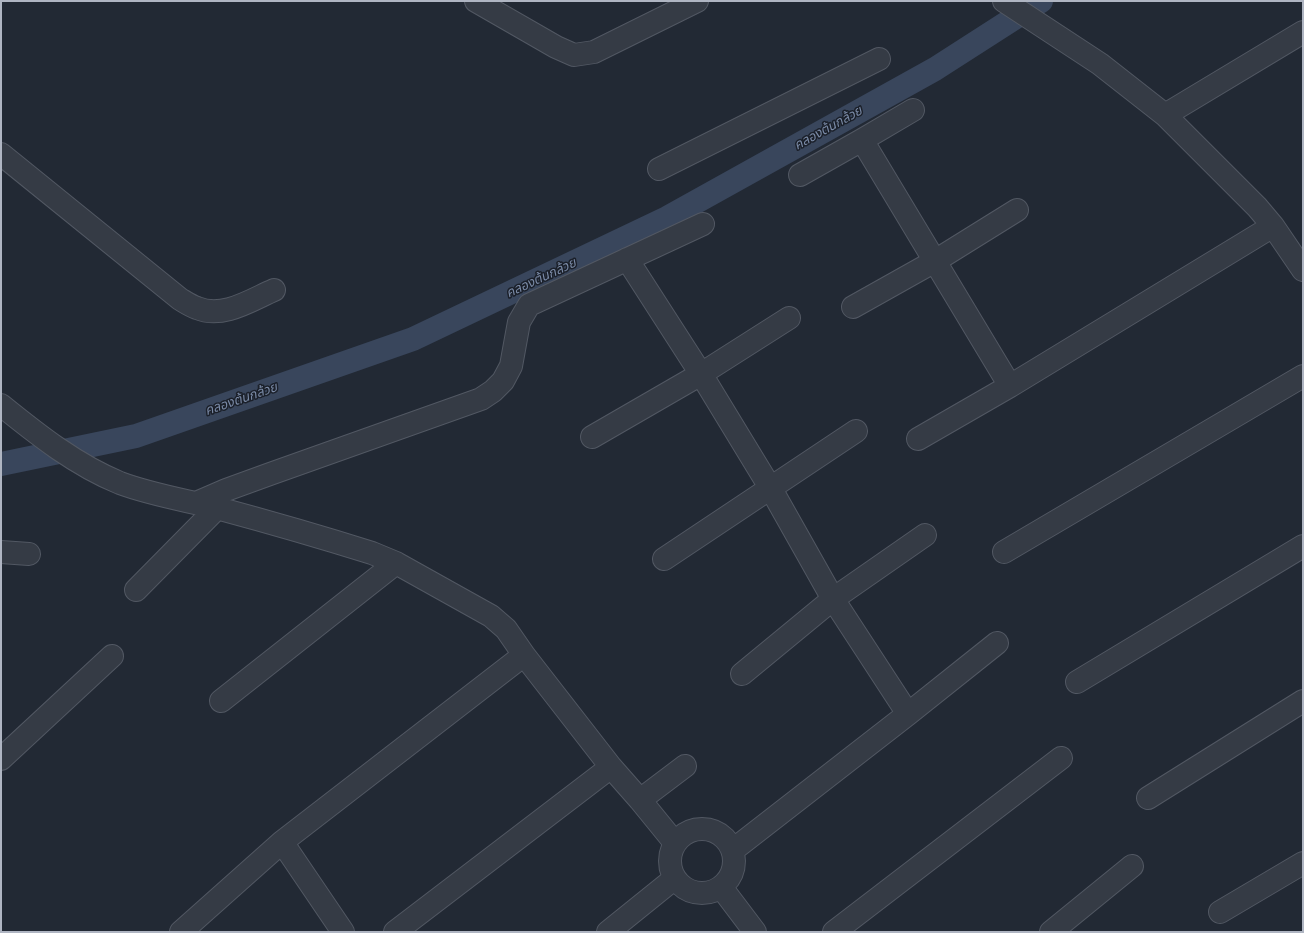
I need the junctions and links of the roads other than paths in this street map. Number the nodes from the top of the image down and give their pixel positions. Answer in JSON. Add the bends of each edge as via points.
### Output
{"nodes":[{"id":1,"x":476,"y":1,"type":"edge"},
{"id":2,"x":697,"y":1,"type":"edge"},
{"id":3,"x":1004,"y":1,"type":"edge"},
{"id":4,"x":1303,"y":32,"type":"edge"},
{"id":5,"x":879,"y":59,"type":"dead end"},
{"id":6,"x":913,"y":110,"type":"dead end"},
{"id":7,"x":1165,"y":116,"type":"junction"},
{"id":8,"x":862,"y":140,"type":"junction"},
{"id":9,"x":1,"y":154,"type":"edge"},
{"id":10,"x":659,"y":169,"type":"dead end"},
{"id":11,"x":800,"y":175,"type":"dead end"},
{"id":12,"x":1017,"y":210,"type":"dead end"},
{"id":13,"x":703,"y":224,"type":"dead end"},
{"id":14,"x":1273,"y":226,"type":"junction"},
{"id":15,"x":627,"y":260,"type":"junction"},
{"id":16,"x":935,"y":261,"type":"junction"},
{"id":17,"x":1303,"y":270,"type":"edge"},
{"id":18,"x":274,"y":290,"type":"dead end"},
{"id":19,"x":853,"y":307,"type":"dead end"},
{"id":20,"x":789,"y":318,"type":"dead end"},
{"id":21,"x":701,"y":374,"type":"junction"},
{"id":22,"x":1303,"y":376,"type":"edge"},
{"id":23,"x":1010,"y":386,"type":"junction"},
{"id":24,"x":1,"y":405,"type":"edge"},
{"id":25,"x":856,"y":431,"type":"dead end"},
{"id":26,"x":592,"y":438,"type":"dead end"},
{"id":27,"x":918,"y":439,"type":"dead end"},
{"id":28,"x":771,"y":489,"type":"junction"},
{"id":29,"x":196,"y":503,"type":"junction"},
{"id":30,"x":218,"y":508,"type":"junction"},
{"id":31,"x":925,"y":535,"type":"dead end"},
{"id":32,"x":1303,"y":546,"type":"edge"},
{"id":33,"x":1,"y":552,"type":"edge"},
{"id":34,"x":1004,"y":552,"type":"dead end"},
{"id":35,"x":28,"y":554,"type":"dead end"},
{"id":36,"x":664,"y":559,"type":"dead end"},
{"id":37,"x":396,"y":563,"type":"junction"},
{"id":38,"x":136,"y":590,"type":"dead end"},
{"id":39,"x":833,"y":599,"type":"junction"},
{"id":40,"x":997,"y":643,"type":"dead end"},
{"id":41,"x":524,"y":655,"type":"junction"},
{"id":42,"x":112,"y":656,"type":"dead end"},
{"id":43,"x":742,"y":674,"type":"dead end"},
{"id":44,"x":1077,"y":682,"type":"dead end"},
{"id":45,"x":222,"y":701,"type":"dead end"},
{"id":46,"x":1303,"y":701,"type":"edge"},
{"id":47,"x":908,"y":714,"type":"junction"},
{"id":48,"x":1061,"y":758,"type":"dead end"},
{"id":49,"x":1,"y":759,"type":"edge"},
{"id":50,"x":685,"y":766,"type":"dead end"},
{"id":51,"x":611,"y":767,"type":"junction"},
{"id":52,"x":1148,"y":798,"type":"dead end"},
{"id":53,"x":640,"y":800,"type":"junction"},
{"id":54,"x":282,"y":842,"type":"junction"},
{"id":55,"x":675,"y":843,"type":"junction"},
{"id":56,"x":733,"y":850,"type":"junction"},
{"id":57,"x":1303,"y":863,"type":"edge"},
{"id":58,"x":1132,"y":866,"type":"dead end"},
{"id":59,"x":674,"y":878,"type":"junction"},
{"id":60,"x":721,"y":887,"type":"junction"},
{"id":61,"x":1220,"y":912,"type":"dead end"},
{"id":62,"x":182,"y":932,"type":"edge"},
{"id":63,"x":343,"y":932,"type":"edge"},
{"id":64,"x":395,"y":932,"type":"edge"},
{"id":65,"x":608,"y":932,"type":"edge"},
{"id":66,"x":755,"y":932,"type":"edge"},
{"id":67,"x":834,"y":932,"type":"edge"},
{"id":68,"x":1051,"y":932,"type":"edge"}],
"edges":[{"from":1,"to":2,"type":"street","via":[[574,55],[594,52]]},
{"from":3,"to":7,"type":"street","via":[[1100,64]]},
{"from":4,"to":7,"type":"street"},
{"from":5,"to":10,"type":"street"},
{"from":6,"to":8,"type":"street"},
{"from":7,"to":14,"type":"street"},
{"from":8,"to":11,"type":"street"},
{"from":8,"to":16,"type":"street"},
{"from":9,"to":18,"type":"street","via":[[180,299],[197,309],[214,312],[233,309]]},
{"from":12,"to":16,"type":"street"},
{"from":13,"to":15,"type":"street"},
{"from":14,"to":17,"type":"street"},
{"from":14,"to":23,"type":"street"},
{"from":15,"to":21,"type":"street"},
{"from":15,"to":29,"type":"street","via":[[529,305],[520,322],[511,366],[503,381],[481,399]]},
{"from":16,"to":19,"type":"street"},
{"from":16,"to":23,"type":"street"},
{"from":20,"to":21,"type":"street"},
{"from":21,"to":26,"type":"street"},
{"from":21,"to":28,"type":"street"},
{"from":22,"to":34,"type":"street"},
{"from":23,"to":27,"type":"street"},
{"from":24,"to":29,"type":"street","via":[[56,448],[85,466],[120,483]]},
{"from":25,"to":28,"type":"street"},
{"from":28,"to":36,"type":"street"},
{"from":28,"to":39,"type":"street"},
{"from":29,"to":30,"type":"street"},
{"from":30,"to":37,"type":"street","via":[[372,553]]},
{"from":30,"to":38,"type":"street"},
{"from":31,"to":39,"type":"street"},
{"from":32,"to":44,"type":"street"},
{"from":33,"to":35,"type":"street"},
{"from":37,"to":41,"type":"street","via":[[491,616],[506,629]]},
{"from":37,"to":45,"type":"street"},
{"from":39,"to":43,"type":"street"},
{"from":39,"to":47,"type":"street"},
{"from":40,"to":47,"type":"street"},
{"from":41,"to":51,"type":"street"},
{"from":41,"to":54,"type":"street"},
{"from":42,"to":49,"type":"street"},
{"from":46,"to":52,"type":"street"},
{"from":47,"to":56,"type":"street"},
{"from":48,"to":67,"type":"street"},
{"from":50,"to":53,"type":"street"},
{"from":51,"to":53,"type":"street"},
{"from":51,"to":64,"type":"street"},
{"from":53,"to":55,"type":"street"},
{"from":54,"to":62,"type":"street"},
{"from":54,"to":63,"type":"street"},
{"from":55,"to":56,"type":"street","via":[[689,831],[706,829],[723,836]]},
{"from":55,"to":59,"type":"street","via":[[670,861]]},
{"from":56,"to":60,"type":"street","via":[[734,864],[730,877]]},
{"from":57,"to":61,"type":"street"},
{"from":58,"to":68,"type":"street"},
{"from":59,"to":60,"type":"street","via":[[684,888],[696,893],[709,892]]},
{"from":59,"to":65,"type":"street"},
{"from":60,"to":66,"type":"street"}]}
